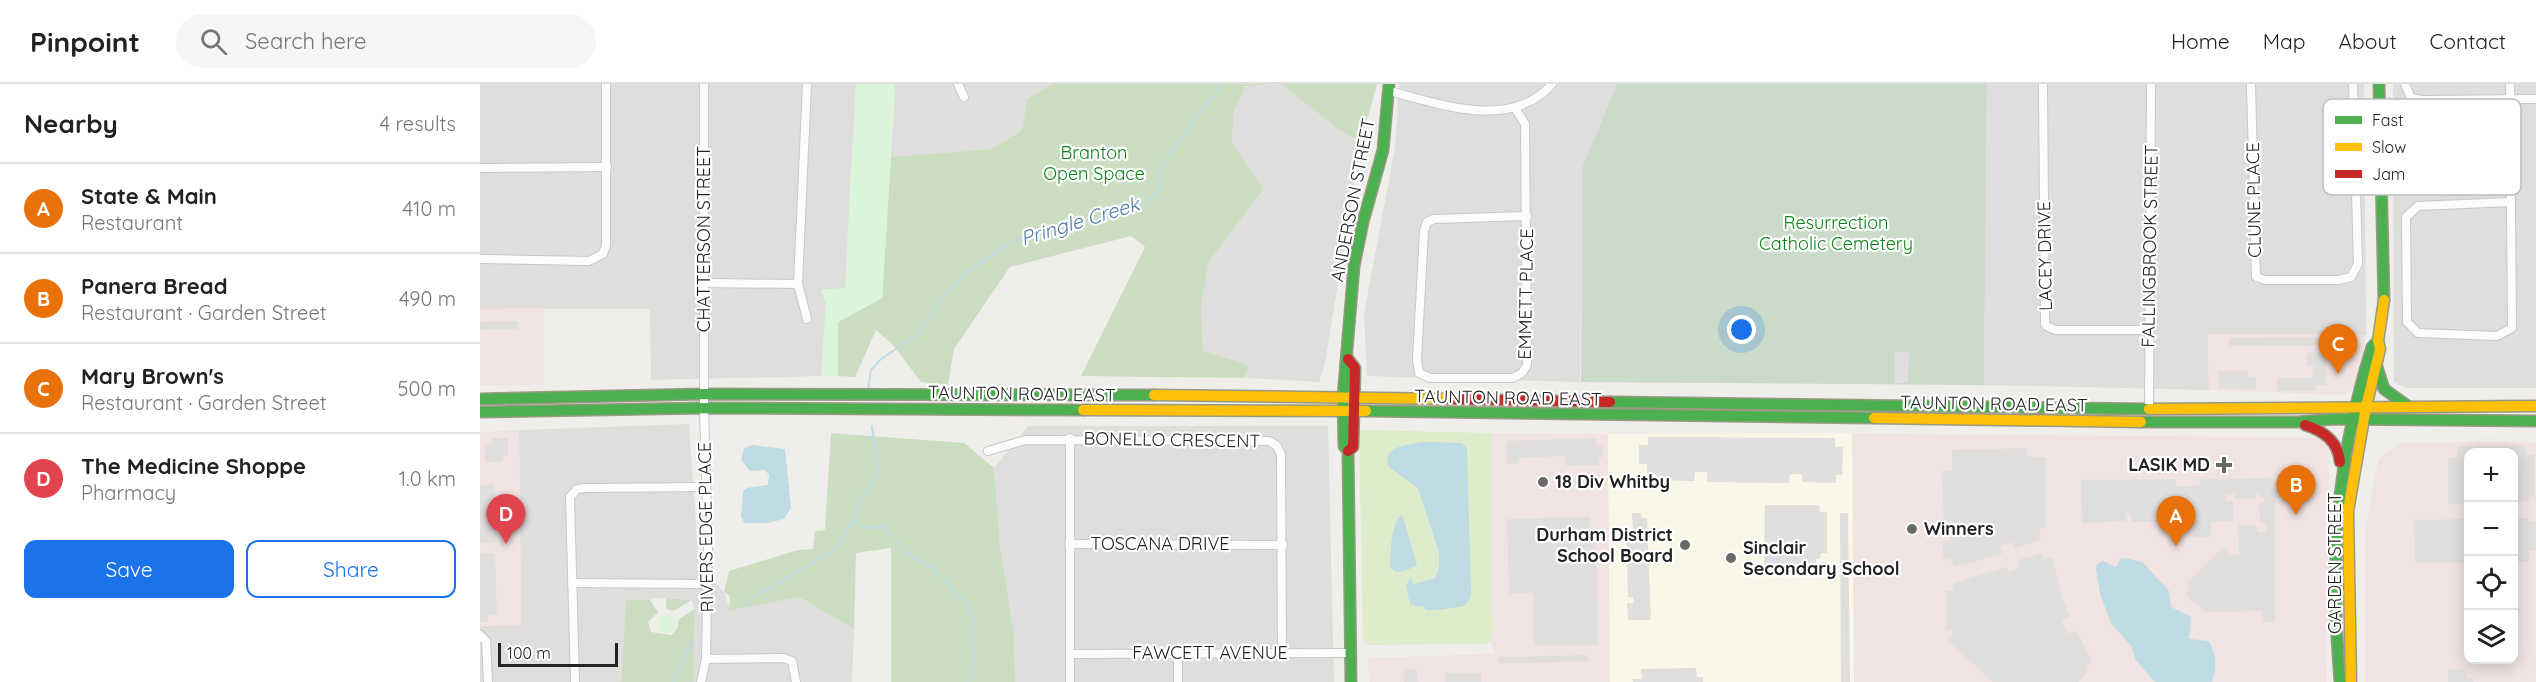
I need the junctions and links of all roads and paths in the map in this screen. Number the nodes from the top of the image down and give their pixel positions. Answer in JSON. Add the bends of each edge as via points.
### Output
{"nodes":[{"id":1,"x":606,"y":84,"type":"edge"},
{"id":2,"x":704,"y":84,"type":"edge"},
{"id":3,"x":807,"y":84,"type":"edge"},
{"id":4,"x":958,"y":84,"type":"edge"},
{"id":5,"x":1552,"y":84,"type":"edge"},
{"id":6,"x":2043,"y":84,"type":"edge"},
{"id":7,"x":2151,"y":84,"type":"edge"},
{"id":8,"x":2251,"y":84,"type":"edge"},
{"id":9,"x":2353,"y":84,"type":"edge"},
{"id":10,"x":2379,"y":84,"type":"edge"},
{"id":11,"x":2405,"y":84,"type":"edge"},
{"id":12,"x":2510,"y":84,"type":"edge"},
{"id":13,"x":1389,"y":88,"type":"edge"},
{"id":14,"x":964,"y":97,"type":"dead end"},
{"id":15,"x":2353,"y":99,"type":"edge"},
{"id":16,"x":2379,"y":99,"type":"edge"},
{"id":17,"x":2416,"y":99,"type":"edge"},
{"id":18,"x":2510,"y":99,"type":"joint"},
{"id":19,"x":2536,"y":99,"type":"edge"},
{"id":20,"x":1515,"y":108,"type":"junction"},
{"id":21,"x":607,"y":167,"type":"junction"},
{"id":22,"x":480,"y":168,"type":"edge"},
{"id":23,"x":2356,"y":195,"type":"edge"},
{"id":24,"x":2382,"y":195,"type":"edge"},
{"id":25,"x":2510,"y":195,"type":"edge"},
{"id":26,"x":2510,"y":202,"type":"junction"},
{"id":27,"x":1527,"y":216,"type":"junction"},
{"id":28,"x":480,"y":260,"type":"edge"},
{"id":29,"x":704,"y":283,"type":"junction"},
{"id":30,"x":798,"y":284,"type":"junction"},
{"id":31,"x":807,"y":319,"type":"dead end"},
{"id":32,"x":2148,"y":330,"type":"junction"},
{"id":33,"x":2378,"y":341,"type":"junction"},
{"id":34,"x":2376,"y":363,"type":"junction"},
{"id":35,"x":704,"y":394,"type":"junction"},
{"id":36,"x":1013,"y":396,"type":"junction"},
{"id":37,"x":1081,"y":396,"type":"junction"},
{"id":38,"x":1349,"y":397,"type":"junction"},
{"id":39,"x":480,"y":399,"type":"edge"},
{"id":40,"x":2536,"y":406,"type":"edge"},
{"id":41,"x":2353,"y":407,"type":"junction"},
{"id":42,"x":2366,"y":407,"type":"junction"},
{"id":43,"x":2409,"y":407,"type":"junction"},
{"id":44,"x":704,"y":408,"type":"junction"},
{"id":45,"x":2149,"y":409,"type":"junction"},
{"id":46,"x":1014,"y":410,"type":"junction"},
{"id":47,"x":1082,"y":411,"type":"junction"},
{"id":48,"x":1348,"y":411,"type":"junction"},
{"id":49,"x":480,"y":412,"type":"edge"},
{"id":50,"x":2351,"y":419,"type":"junction"},
{"id":51,"x":2364,"y":419,"type":"junction"},
{"id":52,"x":2536,"y":421,"type":"edge"},
{"id":53,"x":2298,"y":422,"type":"junction"},
{"id":54,"x":1070,"y":438,"type":"junction"},
{"id":55,"x":988,"y":451,"type":"dead end"},
{"id":56,"x":2340,"y":471,"type":"junction"},
{"id":57,"x":706,"y":487,"type":"junction"},
{"id":58,"x":1069,"y":544,"type":"junction"},
{"id":59,"x":1283,"y":545,"type":"junction"},
{"id":60,"x":572,"y":583,"type":"junction"},
{"id":61,"x":707,"y":585,"type":"junction"},
{"id":62,"x":480,"y":635,"type":"edge"},
{"id":63,"x":1178,"y":652,"type":"junction"},
{"id":64,"x":1282,"y":652,"type":"junction"},
{"id":65,"x":1350,"y":653,"type":"junction"},
{"id":66,"x":1070,"y":654,"type":"junction"},
{"id":67,"x":705,"y":659,"type":"junction"},
{"id":68,"x":488,"y":682,"type":"edge"},
{"id":69,"x":575,"y":682,"type":"edge"},
{"id":70,"x":701,"y":682,"type":"edge"},
{"id":71,"x":796,"y":682,"type":"edge"},
{"id":72,"x":1070,"y":682,"type":"edge"},
{"id":73,"x":1178,"y":682,"type":"edge"},
{"id":74,"x":1351,"y":682,"type":"edge"},
{"id":75,"x":2340,"y":682,"type":"edge"},
{"id":76,"x":2351,"y":682,"type":"edge"}],
"edges":[{"from":1,"to":21,"type":"street"},
{"from":2,"to":29,"type":"street","name":"CHATTERSON STREET"},
{"from":3,"to":30,"type":"street"},
{"from":4,"to":14,"type":"street"},
{"from":5,"to":20,"type":"street","via":[[1542,96]]},
{"from":6,"to":32,"type":"street","name":"LACEY DRIVE","via":[[2045,325],[2055,330]]},
{"from":7,"to":32,"type":"street","name":"FALLINGBROOK STREET"},
{"from":8,"to":23,"type":"street","name":"CLUNE PLACE","via":[[2256,277],[2351,277],[2358,264]]},
{"from":9,"to":15,"type":"street","name":"CLUNE PLACE"},
{"from":10,"to":16,"type":"main road","name":"GARDEN STREET"},
{"from":11,"to":17,"type":"street","via":[[2411,98]]},
{"from":12,"to":18,"type":"street"},
{"from":13,"to":20,"type":"street","via":[[1472,110]]},
{"from":13,"to":38,"type":"main road","name":"ANDERSON STREET","via":[[1383,150],[1354,267],[1348,359],[1355,368]]},
{"from":18,"to":19,"type":"street"},
{"from":20,"to":27,"type":"street","name":"EMMETT PLACE","via":[[1525,124]]},
{"from":21,"to":22,"type":"street"},
{"from":21,"to":28,"type":"street","via":[[606,245],[597,259]]},
{"from":24,"to":33,"type":"main road","name":"GARDEN STREET","via":[[2384,297]]},
{"from":25,"to":26,"type":"street"},
{"from":26,"to":26,"type":"street","via":[[2418,206],[2406,217],[2407,322],[2418,333],[2497,336],[2512,328]]},
{"from":27,"to":27,"type":"street","name":"EMMETT PLACE","via":[[1527,365],[1522,373],[1513,378],[1430,378],[1419,373],[1422,254],[1427,222]]},
{"from":29,"to":30,"type":"street"},
{"from":29,"to":35,"type":"street","name":"CHATTERSON STREET"},
{"from":30,"to":31,"type":"street"},
{"from":32,"to":45,"type":"street","name":"FALLINGBROOK STREET"},
{"from":33,"to":34,"type":"main road","name":"GARDEN STREET"},
{"from":33,"to":41,"type":"main road","name":"GARDEN STREET","via":[[2372,347]]},
{"from":34,"to":42,"type":"main road","name":"GARDEN STREET"},
{"from":34,"to":43,"type":"main road","via":[[2384,389]]},
{"from":35,"to":36,"type":"main road","name":"TAUNTON ROAD EAST"},
{"from":35,"to":39,"type":"main road","name":"TAUNTON ROAD EAST"},
{"from":35,"to":44,"type":"street","name":"RIVERS EDGE PLACE"},
{"from":36,"to":37,"type":"main road","name":"TAUNTON ROAD EAST"},
{"from":36,"to":46,"type":"main road"},
{"from":37,"to":38,"type":"main road","name":"TAUNTON ROAD EAST"},
{"from":37,"to":47,"type":"main road"},
{"from":38,"to":45,"type":"main road","name":"TAUNTON ROAD EAST"},
{"from":38,"to":48,"type":"main road","name":"ANDERSON STREET"},
{"from":40,"to":43,"type":"main road","name":"TAUNTON ROAD EAST"},
{"from":41,"to":42,"type":"main road","name":"TAUNTON ROAD EAST"},
{"from":41,"to":45,"type":"main road","name":"TAUNTON ROAD EAST"},
{"from":41,"to":50,"type":"main road","name":"GARDEN STREET"},
{"from":42,"to":43,"type":"main road","name":"TAUNTON ROAD EAST"},
{"from":42,"to":51,"type":"main road","name":"GARDEN STREET"},
{"from":44,"to":46,"type":"main road","name":"TAUNTON ROAD EAST"},
{"from":44,"to":49,"type":"main road","name":"TAUNTON ROAD EAST"},
{"from":44,"to":57,"type":"street","name":"RIVERS EDGE PLACE"},
{"from":46,"to":47,"type":"main road","name":"TAUNTON ROAD EAST"},
{"from":47,"to":48,"type":"main road","name":"TAUNTON ROAD EAST"},
{"from":48,"to":53,"type":"main road","name":"TAUNTON ROAD EAST"},
{"from":48,"to":65,"type":"main road","name":"ANDERSON STREET","via":[[1353,447],[1348,451]]},
{"from":50,"to":51,"type":"main road","name":"TAUNTON ROAD EAST"},
{"from":50,"to":53,"type":"main road","name":"TAUNTON ROAD EAST"},
{"from":50,"to":56,"type":"main road","name":"GARDEN STREET"},
{"from":51,"to":52,"type":"main road","name":"TAUNTON ROAD EAST"},
{"from":51,"to":76,"type":"main road","name":"GARDEN STREET","via":[[2348,511]]},
{"from":53,"to":56,"type":"main road","via":[[2323,430],[2330,437],[2340,454]]},
{"from":54,"to":55,"type":"street","via":[[1025,440]]},
{"from":54,"to":58,"type":"street","name":"BONELLO CRESCENT"},
{"from":54,"to":59,"type":"street","name":"BONELLO CRESCENT","via":[[1269,441],[1281,454]]},
{"from":56,"to":75,"type":"main road","name":"GARDEN STREET","via":[[2333,573]]},
{"from":57,"to":60,"type":"street","via":[[577,489],[570,497]]},
{"from":57,"to":61,"type":"street","name":"RIVERS EDGE PLACE"},
{"from":58,"to":59,"type":"street","name":"TOSCANA DRIVE"},
{"from":58,"to":66,"type":"street","name":"TOSCANA DRIVE"},
{"from":59,"to":64,"type":"street"},
{"from":60,"to":61,"type":"street"},
{"from":60,"to":69,"type":"street"},
{"from":61,"to":67,"type":"street","name":"RIVERS EDGE PLACE"},
{"from":62,"to":68,"type":"street","via":[[486,641]]},
{"from":63,"to":64,"type":"street","name":"FAWCETT AVENUE"},
{"from":63,"to":66,"type":"street","name":"FAWCETT AVENUE"},
{"from":63,"to":73,"type":"street"},
{"from":64,"to":65,"type":"street","name":"FAWCETT AVENUE"},
{"from":65,"to":74,"type":"main road","name":"ANDERSON STREET"},
{"from":66,"to":72,"type":"street","name":"TOSCANA DRIVE"},
{"from":67,"to":70,"type":"street","name":"RIVERS EDGE PLACE"},
{"from":67,"to":71,"type":"street","via":[[783,658],[792,661]]}]}
